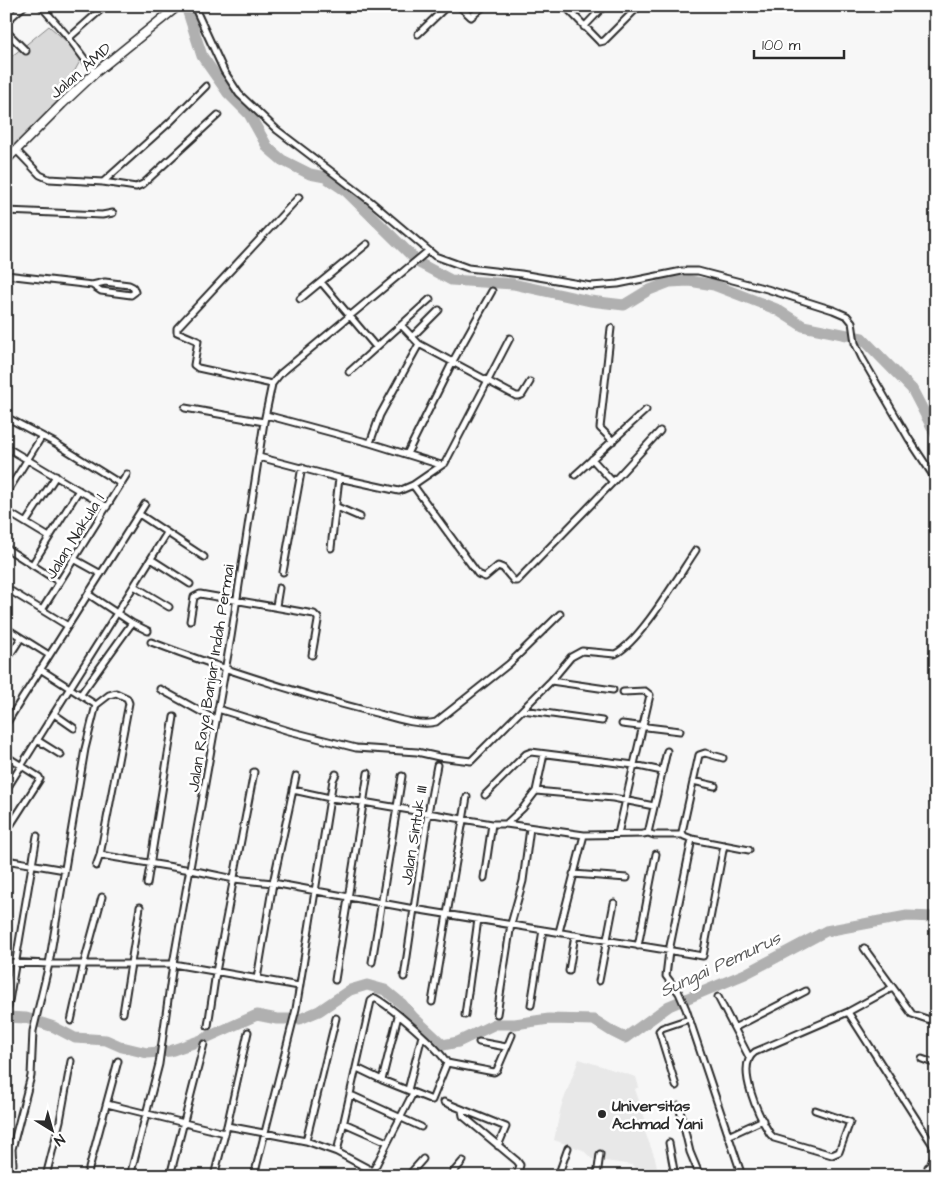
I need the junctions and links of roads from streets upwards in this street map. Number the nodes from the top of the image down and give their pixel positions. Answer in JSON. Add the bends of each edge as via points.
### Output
{"nodes":[{"id":1,"x":24,"y":6,"type":"edge"},
{"id":2,"x":41,"y":6,"type":"edge"},
{"id":3,"x":194,"y":6,"type":"edge"},
{"id":4,"x":447,"y":6,"type":"edge"},
{"id":5,"x":459,"y":6,"type":"edge"},
{"id":6,"x":484,"y":6,"type":"edge"},
{"id":7,"x":604,"y":6,"type":"edge"},
{"id":8,"x":639,"y":6,"type":"edge"},
{"id":9,"x":104,"y":7,"type":"edge"},
{"id":10,"x":567,"y":7,"type":"edge"},
{"id":11,"x":176,"y":8,"type":"edge"},
{"id":12,"x":6,"y":22,"type":"edge"},
{"id":13,"x":584,"y":27,"type":"junction"},
{"id":14,"x":6,"y":32,"type":"edge"},
{"id":15,"x":418,"y":34,"type":"dead end"},
{"id":16,"x":69,"y":38,"type":"junction"},
{"id":17,"x":26,"y":51,"type":"dead end"},
{"id":18,"x":95,"y":73,"type":"junction"},
{"id":19,"x":206,"y":86,"type":"dead end"},
{"id":20,"x":218,"y":115,"type":"dead end"},
{"id":21,"x":16,"y":150,"type":"junction"},
{"id":22,"x":6,"y":160,"type":"edge"},
{"id":23,"x":103,"y":182,"type":"junction"},
{"id":24,"x":299,"y":197,"type":"dead end"},
{"id":25,"x":6,"y":211,"type":"edge"},
{"id":26,"x":113,"y":213,"type":"dead end"},
{"id":27,"x":367,"y":244,"type":"dead end"},
{"id":28,"x":426,"y":253,"type":"junction"},
{"id":29,"x":6,"y":275,"type":"edge"},
{"id":30,"x":321,"y":282,"type":"junction"},
{"id":31,"x":92,"y":285,"type":"junction"},
{"id":32,"x":492,"y":291,"type":"dead end"},
{"id":33,"x":300,"y":299,"type":"dead end"},
{"id":34,"x":430,"y":299,"type":"dead end"},
{"id":35,"x":439,"y":310,"type":"dead end"},
{"id":36,"x":350,"y":315,"type":"junction"},
{"id":37,"x":400,"y":325,"type":"junction"},
{"id":38,"x":611,"y":328,"type":"dead end"},
{"id":39,"x":412,"y":337,"type":"junction"},
{"id":40,"x":510,"y":338,"type":"dead end"},
{"id":41,"x":420,"y":344,"type":"junction"},
{"id":42,"x":376,"y":347,"type":"junction"},
{"id":43,"x":454,"y":361,"type":"junction"},
{"id":44,"x":349,"y":372,"type":"dead end"},
{"id":45,"x":488,"y":380,"type":"junction"},
{"id":46,"x":530,"y":382,"type":"dead end"},
{"id":47,"x":272,"y":384,"type":"junction"},
{"id":48,"x":185,"y":408,"type":"dead end"},
{"id":49,"x":646,"y":410,"type":"dead end"},
{"id":50,"x":266,"y":415,"type":"junction"},
{"id":51,"x":6,"y":417,"type":"edge"},
{"id":52,"x":264,"y":422,"type":"junction"},
{"id":53,"x":660,"y":431,"type":"dead end"},
{"id":54,"x":42,"y":436,"type":"junction"},
{"id":55,"x":613,"y":441,"type":"junction"},
{"id":56,"x":370,"y":443,"type":"junction"},
{"id":57,"x":6,"y":447,"type":"edge"},
{"id":58,"x":407,"y":454,"type":"junction"},
{"id":59,"x":259,"y":457,"type":"junction"},
{"id":60,"x":29,"y":459,"type":"junction"},
{"id":61,"x":592,"y":460,"type":"junction"},
{"id":62,"x":441,"y":465,"type":"junction"},
{"id":63,"x":302,"y":467,"type":"junction"},
{"id":64,"x":127,"y":474,"type":"dead end"},
{"id":65,"x":575,"y":475,"type":"dead end"},
{"id":66,"x":56,"y":476,"type":"junction"},
{"id":67,"x":339,"y":478,"type":"junction"},
{"id":68,"x":936,"y":480,"type":"edge"},
{"id":69,"x":613,"y":482,"type":"junction"},
{"id":70,"x":121,"y":484,"type":"junction"},
{"id":71,"x":413,"y":485,"type":"junction"},
{"id":72,"x":79,"y":490,"type":"junction"},
{"id":73,"x":6,"y":494,"type":"edge"},
{"id":74,"x":145,"y":504,"type":"dead end"},
{"id":75,"x":107,"y":507,"type":"junction"},
{"id":76,"x":336,"y":507,"type":"junction"},
{"id":77,"x":6,"y":511,"type":"edge"},
{"id":78,"x":139,"y":514,"type":"junction"},
{"id":79,"x":360,"y":516,"type":"dead end"},
{"id":80,"x":26,"y":522,"type":"junction"},
{"id":81,"x":167,"y":533,"type":"junction"},
{"id":82,"x":49,"y":536,"type":"junction"},
{"id":83,"x":6,"y":548,"type":"edge"},
{"id":84,"x":331,"y":548,"type":"dead end"},
{"id":85,"x":696,"y":550,"type":"dead end"},
{"id":86,"x":204,"y":557,"type":"dead end"},
{"id":87,"x":74,"y":559,"type":"junction"},
{"id":88,"x":152,"y":560,"type":"junction"},
{"id":89,"x":32,"y":565,"type":"junction"},
{"id":90,"x":283,"y":572,"type":"dead end"},
{"id":91,"x":101,"y":574,"type":"junction"},
{"id":92,"x":59,"y":582,"type":"junction"},
{"id":93,"x":190,"y":584,"type":"dead end"},
{"id":94,"x":134,"y":586,"type":"junction"},
{"id":95,"x":6,"y":588,"type":"edge"},
{"id":96,"x":279,"y":588,"type":"dead end"},
{"id":97,"x":88,"y":594,"type":"junction"},
{"id":98,"x":236,"y":600,"type":"junction"},
{"id":99,"x":276,"y":606,"type":"junction"},
{"id":100,"x":168,"y":607,"type":"dead end"},
{"id":101,"x":42,"y":610,"type":"junction"},
{"id":102,"x":118,"y":613,"type":"junction"},
{"id":103,"x":560,"y":614,"type":"dead end"},
{"id":104,"x":132,"y":622,"type":"junction"},
{"id":105,"x":190,"y":622,"type":"dead end"},
{"id":106,"x":68,"y":626,"type":"junction"},
{"id":107,"x":6,"y":628,"type":"edge"},
{"id":108,"x":148,"y":630,"type":"dead end"},
{"id":109,"x":20,"y":638,"type":"junction"},
{"id":110,"x":151,"y":642,"type":"dead end"},
{"id":111,"x":49,"y":655,"type":"junction"},
{"id":112,"x":312,"y":655,"type":"dead end"},
{"id":113,"x":6,"y":661,"type":"edge"},
{"id":114,"x":40,"y":670,"type":"junction"},
{"id":115,"x":224,"y":670,"type":"junction"},
{"id":116,"x":551,"y":681,"type":"junction"},
{"id":117,"x":70,"y":688,"type":"junction"},
{"id":118,"x":160,"y":689,"type":"dead end"},
{"id":119,"x":613,"y":690,"type":"dead end"},
{"id":120,"x":623,"y":692,"type":"dead end"},
{"id":121,"x":81,"y":694,"type":"junction"},
{"id":122,"x":96,"y":705,"type":"junction"},
{"id":123,"x":218,"y":709,"type":"junction"},
{"id":124,"x":523,"y":710,"type":"junction"},
{"id":125,"x":54,"y":714,"type":"junction"},
{"id":126,"x":174,"y":716,"type":"dead end"},
{"id":127,"x":216,"y":720,"type":"junction"},
{"id":128,"x":602,"y":721,"type":"dead end"},
{"id":129,"x":6,"y":724,"type":"edge"},
{"id":130,"x":622,"y":724,"type":"dead end"},
{"id":131,"x":643,"y":727,"type":"junction"},
{"id":132,"x":74,"y":728,"type":"dead end"},
{"id":133,"x":680,"y":731,"type":"dead end"},
{"id":134,"x":37,"y":740,"type":"junction"},
{"id":135,"x":667,"y":751,"type":"dead end"},
{"id":136,"x":544,"y":754,"type":"junction"},
{"id":137,"x":61,"y":755,"type":"dead end"},
{"id":138,"x":6,"y":756,"type":"edge"},
{"id":139,"x":723,"y":758,"type":"dead end"},
{"id":140,"x":20,"y":765,"type":"junction"},
{"id":141,"x":437,"y":765,"type":"dead end"},
{"id":142,"x":634,"y":765,"type":"junction"},
{"id":143,"x":662,"y":771,"type":"junction"},
{"id":144,"x":254,"y":772,"type":"dead end"},
{"id":145,"x":368,"y":773,"type":"dead end"},
{"id":146,"x":336,"y":774,"type":"dead end"},
{"id":147,"x":296,"y":776,"type":"dead end"},
{"id":148,"x":402,"y":776,"type":"dead end"},
{"id":149,"x":694,"y":781,"type":"junction"},
{"id":150,"x":715,"y":786,"type":"dead end"},
{"id":151,"x":6,"y":790,"type":"edge"},
{"id":152,"x":293,"y":790,"type":"junction"},
{"id":153,"x":536,"y":791,"type":"junction"},
{"id":154,"x":485,"y":795,"type":"dead end"},
{"id":155,"x":467,"y":797,"type":"dead end"},
{"id":156,"x":330,"y":798,"type":"junction"},
{"id":157,"x":627,"y":800,"type":"junction"},
{"id":158,"x":363,"y":802,"type":"junction"},
{"id":159,"x":654,"y":806,"type":"junction"},
{"id":160,"x":397,"y":807,"type":"junction"},
{"id":161,"x":428,"y":813,"type":"junction"},
{"id":162,"x":462,"y":818,"type":"junction"},
{"id":163,"x":492,"y":824,"type":"junction"},
{"id":164,"x":506,"y":824,"type":"junction"},
{"id":165,"x":7,"y":828,"type":"edge"},
{"id":166,"x":530,"y":828,"type":"junction"},
{"id":167,"x":648,"y":833,"type":"junction"},
{"id":168,"x":618,"y":834,"type":"junction"},
{"id":169,"x":584,"y":835,"type":"junction"},
{"id":170,"x":683,"y":835,"type":"junction"},
{"id":171,"x":37,"y":836,"type":"dead end"},
{"id":172,"x":692,"y":838,"type":"junction"},
{"id":173,"x":724,"y":845,"type":"junction"},
{"id":174,"x":749,"y":850,"type":"dead end"},
{"id":175,"x":656,"y":854,"type":"dead end"},
{"id":176,"x":100,"y":855,"type":"junction"},
{"id":177,"x":6,"y":860,"type":"edge"},
{"id":178,"x":150,"y":864,"type":"junction"},
{"id":179,"x":32,"y":865,"type":"junction"},
{"id":180,"x":96,"y":866,"type":"dead end"},
{"id":181,"x":65,"y":870,"type":"junction"},
{"id":182,"x":191,"y":870,"type":"junction"},
{"id":183,"x":573,"y":874,"type":"junction"},
{"id":184,"x":484,"y":878,"type":"dead end"},
{"id":185,"x":627,"y":878,"type":"dead end"},
{"id":186,"x":234,"y":879,"type":"junction"},
{"id":187,"x":273,"y":883,"type":"junction"},
{"id":188,"x":146,"y":884,"type":"dead end"},
{"id":189,"x":315,"y":891,"type":"junction"},
{"id":190,"x":347,"y":896,"type":"junction"},
{"id":191,"x":102,"y":897,"type":"dead end"},
{"id":192,"x":382,"y":903,"type":"junction"},
{"id":193,"x":614,"y":903,"type":"dead end"},
{"id":194,"x":140,"y":906,"type":"dead end"},
{"id":195,"x":414,"y":909,"type":"junction"},
{"id":196,"x":447,"y":913,"type":"junction"},
{"id":197,"x":478,"y":918,"type":"junction"},
{"id":198,"x":511,"y":924,"type":"junction"},
{"id":199,"x":543,"y":930,"type":"junction"},
{"id":200,"x":559,"y":932,"type":"junction"},
{"id":201,"x":575,"y":935,"type":"junction"},
{"id":202,"x":607,"y":940,"type":"junction"},
{"id":203,"x":638,"y":946,"type":"junction"},
{"id":204,"x":864,"y":948,"type":"dead end"},
{"id":205,"x":669,"y":951,"type":"junction"},
{"id":206,"x":6,"y":962,"type":"edge"},
{"id":207,"x":372,"y":962,"type":"dead end"},
{"id":208,"x":15,"y":963,"type":"junction"},
{"id":209,"x":84,"y":963,"type":"junction"},
{"id":210,"x":49,"y":964,"type":"junction"},
{"id":211,"x":131,"y":964,"type":"junction"},
{"id":212,"x":173,"y":964,"type":"junction"},
{"id":213,"x":569,"y":971,"type":"dead end"},
{"id":214,"x":216,"y":972,"type":"junction"},
{"id":215,"x":404,"y":977,"type":"dead end"},
{"id":216,"x":257,"y":979,"type":"junction"},
{"id":217,"x":335,"y":980,"type":"dead end"},
{"id":218,"x":599,"y":981,"type":"dead end"},
{"id":219,"x":299,"y":986,"type":"junction"},
{"id":220,"x":893,"y":989,"type":"junction"},
{"id":221,"x":806,"y":991,"type":"dead end"},
{"id":222,"x":718,"y":997,"type":"dead end"},
{"id":223,"x":432,"y":1002,"type":"dead end"},
{"id":224,"x":531,"y":1006,"type":"dead end"},
{"id":225,"x":8,"y":1007,"type":"dead end"},
{"id":226,"x":848,"y":1012,"type":"junction"},
{"id":227,"x":123,"y":1013,"type":"dead end"},
{"id":228,"x":497,"y":1014,"type":"dead end"},
{"id":229,"x":464,"y":1015,"type":"dead end"},
{"id":230,"x":398,"y":1016,"type":"junction"},
{"id":231,"x":336,"y":1018,"type":"dead end"},
{"id":232,"x":689,"y":1019,"type":"junction"},
{"id":233,"x":71,"y":1021,"type":"dead end"},
{"id":234,"x":936,"y":1022,"type":"edge"},
{"id":235,"x":208,"y":1026,"type":"dead end"},
{"id":236,"x":734,"y":1028,"type":"junction"},
{"id":237,"x":248,"y":1032,"type":"dead end"},
{"id":238,"x":512,"y":1035,"type":"dead end"},
{"id":239,"x":422,"y":1036,"type":"junction"},
{"id":240,"x":479,"y":1042,"type":"dead end"},
{"id":241,"x":204,"y":1044,"type":"dead end"},
{"id":242,"x":506,"y":1047,"type":"junction"},
{"id":243,"x":749,"y":1057,"type":"junction"},
{"id":244,"x":922,"y":1059,"type":"dead end"},
{"id":245,"x":71,"y":1061,"type":"dead end"},
{"id":246,"x":118,"y":1061,"type":"dead end"},
{"id":247,"x":447,"y":1062,"type":"junction"},
{"id":248,"x":936,"y":1064,"type":"edge"},
{"id":249,"x":357,"y":1068,"type":"junction"},
{"id":250,"x":382,"y":1080,"type":"junction"},
{"id":251,"x":676,"y":1086,"type":"dead end"},
{"id":252,"x":411,"y":1092,"type":"junction"},
{"id":253,"x":350,"y":1095,"type":"junction"},
{"id":254,"x":444,"y":1102,"type":"dead end"},
{"id":255,"x":107,"y":1104,"type":"junction"},
{"id":256,"x":679,"y":1106,"type":"dead end"},
{"id":257,"x":462,"y":1110,"type":"junction"},
{"id":258,"x":815,"y":1110,"type":"dead end"},
{"id":259,"x":146,"y":1115,"type":"junction"},
{"id":260,"x":400,"y":1117,"type":"junction"},
{"id":261,"x":762,"y":1120,"type":"junction"},
{"id":262,"x":184,"y":1123,"type":"junction"},
{"id":263,"x":344,"y":1123,"type":"junction"},
{"id":264,"x":227,"y":1126,"type":"junction"},
{"id":265,"x":421,"y":1127,"type":"dead end"},
{"id":266,"x":225,"y":1133,"type":"junction"},
{"id":267,"x":264,"y":1133,"type":"junction"},
{"id":268,"x":728,"y":1136,"type":"junction"},
{"id":269,"x":306,"y":1141,"type":"junction"},
{"id":270,"x":387,"y":1142,"type":"junction"},
{"id":271,"x":669,"y":1143,"type":"dead end"},
{"id":272,"x":498,"y":1146,"type":"junction"},
{"id":273,"x":568,"y":1148,"type":"dead end"},
{"id":274,"x":936,"y":1150,"type":"edge"},
{"id":275,"x":337,"y":1152,"type":"junction"},
{"id":276,"x":600,"y":1154,"type":"dead end"},
{"id":277,"x":424,"y":1159,"type":"dead end"},
{"id":278,"x":462,"y":1161,"type":"dead end"},
{"id":279,"x":928,"y":1167,"type":"junction"},
{"id":280,"x":373,"y":1171,"type":"junction"},
{"id":281,"x":936,"y":1174,"type":"edge"},
{"id":282,"x":380,"y":1175,"type":"edge"},
{"id":283,"x":11,"y":1176,"type":"edge"},
{"id":284,"x":46,"y":1176,"type":"edge"},
{"id":285,"x":87,"y":1176,"type":"edge"},
{"id":286,"x":130,"y":1176,"type":"edge"},
{"id":287,"x":170,"y":1176,"type":"edge"},
{"id":288,"x":214,"y":1176,"type":"edge"},
{"id":289,"x":254,"y":1176,"type":"edge"},
{"id":290,"x":408,"y":1176,"type":"edge"},
{"id":291,"x":450,"y":1176,"type":"edge"},
{"id":292,"x":517,"y":1176,"type":"edge"},
{"id":293,"x":558,"y":1176,"type":"edge"},
{"id":294,"x":597,"y":1176,"type":"edge"},
{"id":295,"x":675,"y":1176,"type":"edge"},
{"id":296,"x":700,"y":1176,"type":"edge"},
{"id":297,"x":742,"y":1176,"type":"edge"},
{"id":298,"x":926,"y":1176,"type":"edge"}],
"edges":[{"from":1,"to":12,"type":"street"},
{"from":2,"to":16,"type":"street"},
{"from":3,"to":28,"type":"street","via":[[224,72],[239,94],[277,130],[370,201]]},
{"from":4,"to":15,"type":"street"},
{"from":5,"to":6,"type":"street","via":[[471,17]]},
{"from":7,"to":13,"type":"street"},
{"from":8,"to":13,"type":"street","via":[[604,41],[597,40]]},
{"from":9,"to":16,"type":"street"},
{"from":10,"to":13,"type":"street"},
{"from":11,"to":18,"type":"street","name":"Jalan AMD"},
{"from":14,"to":17,"type":"street"},
{"from":16,"to":18,"type":"street"},
{"from":18,"to":21,"type":"street","name":"Jalan AMD"},
{"from":19,"to":23,"type":"street"},
{"from":20,"to":23,"type":"street","via":[[140,186]]},
{"from":21,"to":22,"type":"street","name":"Jalan AMD"},
{"from":21,"to":23,"type":"street","via":[[40,175],[49,179]]},
{"from":24,"to":47,"type":"street","via":[[177,328],[180,334],[198,341],[194,365],[198,368]]},
{"from":25,"to":26,"type":"street"},
{"from":27,"to":30,"type":"street"},
{"from":28,"to":36,"type":"street"},
{"from":28,"to":68,"type":"street","via":[[468,268],[591,286],[618,284],[669,272],[698,272],[767,289],[847,316],[852,322],[855,343],[908,439]]},
{"from":29,"to":31,"type":"street"},
{"from":30,"to":33,"type":"street"},
{"from":30,"to":36,"type":"street"},
{"from":31,"to":31,"type":"street","via":[[104,282],[130,285],[135,292],[131,296],[101,291]]},
{"from":32,"to":43,"type":"street"},
{"from":34,"to":37,"type":"street"},
{"from":35,"to":39,"type":"street"},
{"from":36,"to":42,"type":"street"},
{"from":36,"to":47,"type":"street"},
{"from":37,"to":39,"type":"street"},
{"from":37,"to":42,"type":"street"},
{"from":38,"to":55,"type":"street","via":[[600,428]]},
{"from":39,"to":41,"type":"street"},
{"from":40,"to":45,"type":"street"},
{"from":41,"to":43,"type":"street"},
{"from":41,"to":56,"type":"street","via":[[380,415]]},
{"from":42,"to":44,"type":"street"},
{"from":43,"to":45,"type":"street"},
{"from":43,"to":58,"type":"street"},
{"from":45,"to":46,"type":"street","via":[[520,396]]},
{"from":45,"to":62,"type":"street","via":[[449,458]]},
{"from":47,"to":50,"type":"street","name":"Jalan Raya Banjar Indah Permai"},
{"from":48,"to":52,"type":"street"},
{"from":49,"to":55,"type":"street"},
{"from":50,"to":52,"type":"street","name":"Jalan Raya Banjar Indah Permai"},
{"from":50,"to":56,"type":"street"},
{"from":51,"to":54,"type":"street"},
{"from":52,"to":59,"type":"street","name":"Jalan Raya Banjar Indah Permai"},
{"from":53,"to":69,"type":"street"},
{"from":54,"to":60,"type":"street"},
{"from":54,"to":70,"type":"street"},
{"from":55,"to":61,"type":"street"},
{"from":56,"to":58,"type":"street"},
{"from":57,"to":60,"type":"street"},
{"from":58,"to":62,"type":"street"},
{"from":59,"to":63,"type":"street"},
{"from":59,"to":98,"type":"street","name":"Jalan Raya Banjar Indah Permai"},
{"from":60,"to":66,"type":"street"},
{"from":60,"to":73,"type":"street"},
{"from":61,"to":65,"type":"street"},
{"from":61,"to":69,"type":"street"},
{"from":62,"to":71,"type":"street"},
{"from":63,"to":67,"type":"street"},
{"from":63,"to":90,"type":"street"},
{"from":64,"to":70,"type":"street","name":"Jalan Nakula 1"},
{"from":66,"to":72,"type":"street"},
{"from":66,"to":80,"type":"street"},
{"from":67,"to":71,"type":"street","via":[[395,490]]},
{"from":67,"to":76,"type":"street"},
{"from":69,"to":71,"type":"street","via":[[517,581],[498,566],[486,577],[478,574]]},
{"from":70,"to":75,"type":"street","name":"Jalan Nakula 1"},
{"from":72,"to":75,"type":"street"},
{"from":72,"to":82,"type":"street"},
{"from":74,"to":78,"type":"street"},
{"from":75,"to":87,"type":"street","name":"Jalan Nakula 1"},
{"from":76,"to":79,"type":"street"},
{"from":76,"to":84,"type":"street"},
{"from":77,"to":80,"type":"street"},
{"from":78,"to":81,"type":"street"},
{"from":78,"to":91,"type":"street"},
{"from":80,"to":82,"type":"street"},
{"from":81,"to":86,"type":"street"},
{"from":81,"to":88,"type":"street"},
{"from":82,"to":89,"type":"street"},
{"from":83,"to":89,"type":"street"},
{"from":85,"to":116,"type":"street","via":[[660,604],[624,647],[615,654],[577,653]]},
{"from":87,"to":91,"type":"street"},
{"from":87,"to":92,"type":"street","name":"Jalan Nakula 1"},
{"from":88,"to":93,"type":"street"},
{"from":88,"to":94,"type":"street"},
{"from":89,"to":92,"type":"street"},
{"from":91,"to":97,"type":"street"},
{"from":92,"to":101,"type":"street","name":"Jalan Nakula 1"},
{"from":94,"to":100,"type":"street"},
{"from":94,"to":102,"type":"street"},
{"from":95,"to":101,"type":"street"},
{"from":96,"to":99,"type":"street"},
{"from":97,"to":102,"type":"street"},
{"from":97,"to":106,"type":"street"},
{"from":98,"to":99,"type":"street"},
{"from":98,"to":105,"type":"street","via":[[196,595]]},
{"from":98,"to":115,"type":"street","name":"Jalan Raya Banjar Indah Permai"},
{"from":99,"to":112,"type":"street","via":[[317,616]]},
{"from":101,"to":106,"type":"street"},
{"from":102,"to":104,"type":"street"},
{"from":102,"to":117,"type":"street"},
{"from":103,"to":115,"type":"street","via":[[509,664],[433,723],[394,718]]},
{"from":104,"to":108,"type":"street"},
{"from":104,"to":121,"type":"street"},
{"from":106,"to":111,"type":"street"},
{"from":107,"to":109,"type":"street"},
{"from":109,"to":111,"type":"street"},
{"from":109,"to":113,"type":"street"},
{"from":110,"to":115,"type":"street"},
{"from":111,"to":114,"type":"street"},
{"from":114,"to":117,"type":"street"},
{"from":114,"to":129,"type":"street"},
{"from":115,"to":123,"type":"street","name":"Jalan Raya Banjar Indah Permai"},
{"from":116,"to":119,"type":"street"},
{"from":116,"to":124,"type":"street"},
{"from":117,"to":121,"type":"street"},
{"from":117,"to":125,"type":"street"},
{"from":118,"to":127,"type":"street"},
{"from":120,"to":131,"type":"street","via":[[649,693]]},
{"from":121,"to":122,"type":"street"},
{"from":122,"to":176,"type":"street","via":[[116,693],[127,698],[129,703]]},
{"from":122,"to":181,"type":"street","via":[[85,749]]},
{"from":123,"to":124,"type":"street","via":[[356,748],[418,752],[466,761],[474,759]]},
{"from":123,"to":127,"type":"street","name":"Jalan Raya Banjar Indah Permai"},
{"from":124,"to":128,"type":"street"},
{"from":125,"to":132,"type":"street"},
{"from":125,"to":134,"type":"street"},
{"from":126,"to":178,"type":"street"},
{"from":127,"to":182,"type":"street","name":"Jalan Raya Banjar Indah Permai"},
{"from":130,"to":131,"type":"street"},
{"from":131,"to":133,"type":"street"},
{"from":131,"to":142,"type":"street"},
{"from":134,"to":137,"type":"street"},
{"from":134,"to":140,"type":"street"},
{"from":135,"to":143,"type":"street"},
{"from":136,"to":142,"type":"street"},
{"from":136,"to":153,"type":"street"},
{"from":136,"to":154,"type":"street","via":[[526,754]]},
{"from":138,"to":140,"type":"street"},
{"from":139,"to":149,"type":"street","via":[[705,752],[700,754]]},
{"from":140,"to":151,"type":"street"},
{"from":140,"to":165,"type":"street","via":[[40,779]]},
{"from":141,"to":161,"type":"street","name":"Jalan Sintuk III"},
{"from":142,"to":143,"type":"street"},
{"from":142,"to":157,"type":"street"},
{"from":143,"to":159,"type":"street"},
{"from":144,"to":186,"type":"street"},
{"from":145,"to":158,"type":"street"},
{"from":146,"to":156,"type":"street"},
{"from":147,"to":152,"type":"street"},
{"from":148,"to":160,"type":"street"},
{"from":149,"to":150,"type":"street"},
{"from":149,"to":170,"type":"street"},
{"from":152,"to":156,"type":"street"},
{"from":152,"to":187,"type":"street"},
{"from":153,"to":157,"type":"street"},
{"from":153,"to":164,"type":"street"},
{"from":155,"to":162,"type":"street"},
{"from":156,"to":158,"type":"street"},
{"from":156,"to":189,"type":"street"},
{"from":157,"to":159,"type":"street"},
{"from":157,"to":168,"type":"street"},
{"from":158,"to":160,"type":"street"},
{"from":158,"to":190,"type":"street"},
{"from":159,"to":167,"type":"street"},
{"from":160,"to":161,"type":"street"},
{"from":160,"to":192,"type":"street"},
{"from":161,"to":162,"type":"street"},
{"from":161,"to":195,"type":"street","name":"Jalan Sintuk III"},
{"from":162,"to":163,"type":"street"},
{"from":162,"to":196,"type":"street"},
{"from":163,"to":164,"type":"street"},
{"from":163,"to":184,"type":"street"},
{"from":164,"to":166,"type":"street"},
{"from":166,"to":169,"type":"street"},
{"from":166,"to":198,"type":"street","via":[[523,882]]},
{"from":167,"to":168,"type":"street"},
{"from":167,"to":170,"type":"street"},
{"from":168,"to":169,"type":"street"},
{"from":169,"to":183,"type":"street"},
{"from":170,"to":172,"type":"street"},
{"from":171,"to":179,"type":"street"},
{"from":172,"to":173,"type":"street"},
{"from":172,"to":205,"type":"street"},
{"from":173,"to":174,"type":"street"},
{"from":173,"to":205,"type":"street","via":[[703,956]]},
{"from":175,"to":203,"type":"street"},
{"from":176,"to":178,"type":"street"},
{"from":176,"to":180,"type":"street"},
{"from":177,"to":179,"type":"street"},
{"from":178,"to":182,"type":"street"},
{"from":178,"to":188,"type":"street"},
{"from":179,"to":181,"type":"street"},
{"from":179,"to":208,"type":"street"},
{"from":181,"to":210,"type":"street"},
{"from":182,"to":186,"type":"street"},
{"from":182,"to":212,"type":"street","name":"Jalan Raya Banjar Indah Permai"},
{"from":183,"to":185,"type":"street"},
{"from":183,"to":200,"type":"street"},
{"from":186,"to":187,"type":"street"},
{"from":186,"to":214,"type":"street"},
{"from":187,"to":189,"type":"street"},
{"from":187,"to":216,"type":"street"},
{"from":189,"to":190,"type":"street"},
{"from":189,"to":219,"type":"street"},
{"from":190,"to":192,"type":"street"},
{"from":190,"to":217,"type":"street"},
{"from":191,"to":209,"type":"street"},
{"from":192,"to":195,"type":"street"},
{"from":192,"to":207,"type":"street"},
{"from":193,"to":202,"type":"street"},
{"from":194,"to":211,"type":"street"},
{"from":195,"to":196,"type":"street"},
{"from":195,"to":215,"type":"street","name":"Jalan Sintuk III"},
{"from":196,"to":197,"type":"street"},
{"from":196,"to":223,"type":"street"},
{"from":197,"to":198,"type":"street"},
{"from":197,"to":229,"type":"street"},
{"from":198,"to":199,"type":"street"},
{"from":198,"to":228,"type":"street"},
{"from":199,"to":200,"type":"street"},
{"from":199,"to":224,"type":"street"},
{"from":200,"to":201,"type":"street"},
{"from":201,"to":202,"type":"street"},
{"from":201,"to":213,"type":"street"},
{"from":202,"to":203,"type":"street"},
{"from":202,"to":218,"type":"street"},
{"from":203,"to":205,"type":"street"},
{"from":204,"to":220,"type":"street"},
{"from":205,"to":232,"type":"street","via":[[666,976],[679,994]]},
{"from":206,"to":208,"type":"street"},
{"from":208,"to":210,"type":"street"},
{"from":208,"to":225,"type":"street"},
{"from":209,"to":210,"type":"street"},
{"from":209,"to":211,"type":"street"},
{"from":209,"to":233,"type":"street"},
{"from":210,"to":283,"type":"street","via":[[34,1031],[31,1076],[12,1149]]},
{"from":211,"to":212,"type":"street"},
{"from":211,"to":227,"type":"street"},
{"from":212,"to":214,"type":"street"},
{"from":212,"to":259,"type":"street","name":"Jalan Raya Banjar Indah Permai","via":[[162,1045]]},
{"from":214,"to":216,"type":"street"},
{"from":214,"to":235,"type":"street"},
{"from":216,"to":219,"type":"street"},
{"from":219,"to":267,"type":"street"},
{"from":220,"to":226,"type":"street"},
{"from":220,"to":234,"type":"street","via":[[915,1016]]},
{"from":221,"to":236,"type":"street"},
{"from":222,"to":236,"type":"street"},
{"from":226,"to":243,"type":"street"},
{"from":226,"to":274,"type":"street"},
{"from":230,"to":239,"type":"street"},
{"from":230,"to":249,"type":"street","via":[[373,999]]},
{"from":230,"to":250,"type":"street"},
{"from":231,"to":269,"type":"street"},
{"from":232,"to":251,"type":"street","via":[[659,1031]]},
{"from":232,"to":268,"type":"street"},
{"from":236,"to":243,"type":"street"},
{"from":237,"to":264,"type":"street"},
{"from":238,"to":242,"type":"street"},
{"from":239,"to":247,"type":"street"},
{"from":239,"to":252,"type":"street"},
{"from":240,"to":242,"type":"street"},
{"from":241,"to":262,"type":"street"},
{"from":242,"to":247,"type":"street","via":[[494,1072]]},
{"from":243,"to":261,"type":"street","via":[[747,1081]]},
{"from":244,"to":248,"type":"street"},
{"from":245,"to":284,"type":"street"},
{"from":246,"to":255,"type":"street"},
{"from":247,"to":252,"type":"street","via":[[432,1100]]},
{"from":249,"to":250,"type":"street"},
{"from":249,"to":253,"type":"street"},
{"from":250,"to":252,"type":"street"},
{"from":252,"to":260,"type":"street"},
{"from":253,"to":260,"type":"street"},
{"from":253,"to":263,"type":"street"},
{"from":254,"to":257,"type":"street"},
{"from":255,"to":259,"type":"street"},
{"from":255,"to":285,"type":"street"},
{"from":256,"to":296,"type":"street","via":[[690,1152]]},
{"from":257,"to":272,"type":"street","via":[[463,1116]]},
{"from":257,"to":272,"type":"street","via":[[506,1127]]},
{"from":258,"to":261,"type":"street","via":[[850,1122],[836,1154],[774,1138]]},
{"from":259,"to":262,"type":"street"},
{"from":259,"to":286,"type":"street","name":"Jalan Raya Banjar Indah Permai"},
{"from":260,"to":265,"type":"street"},
{"from":260,"to":270,"type":"street"},
{"from":261,"to":268,"type":"street"},
{"from":262,"to":266,"type":"street"},
{"from":262,"to":287,"type":"street"},
{"from":263,"to":270,"type":"street"},
{"from":263,"to":275,"type":"street"},
{"from":264,"to":266,"type":"street"},
{"from":264,"to":267,"type":"street"},
{"from":266,"to":288,"type":"street"},
{"from":267,"to":269,"type":"street"},
{"from":267,"to":289,"type":"street"},
{"from":268,"to":297,"type":"street"},
{"from":269,"to":275,"type":"street"},
{"from":270,"to":280,"type":"street"},
{"from":271,"to":295,"type":"street"},
{"from":272,"to":292,"type":"street","via":[[519,1162]]},
{"from":273,"to":293,"type":"street"},
{"from":274,"to":279,"type":"street"},
{"from":275,"to":280,"type":"street"},
{"from":276,"to":294,"type":"street"},
{"from":277,"to":290,"type":"street"},
{"from":278,"to":291,"type":"street"},
{"from":279,"to":281,"type":"street"},
{"from":279,"to":298,"type":"street"},
{"from":280,"to":282,"type":"street"}]}
